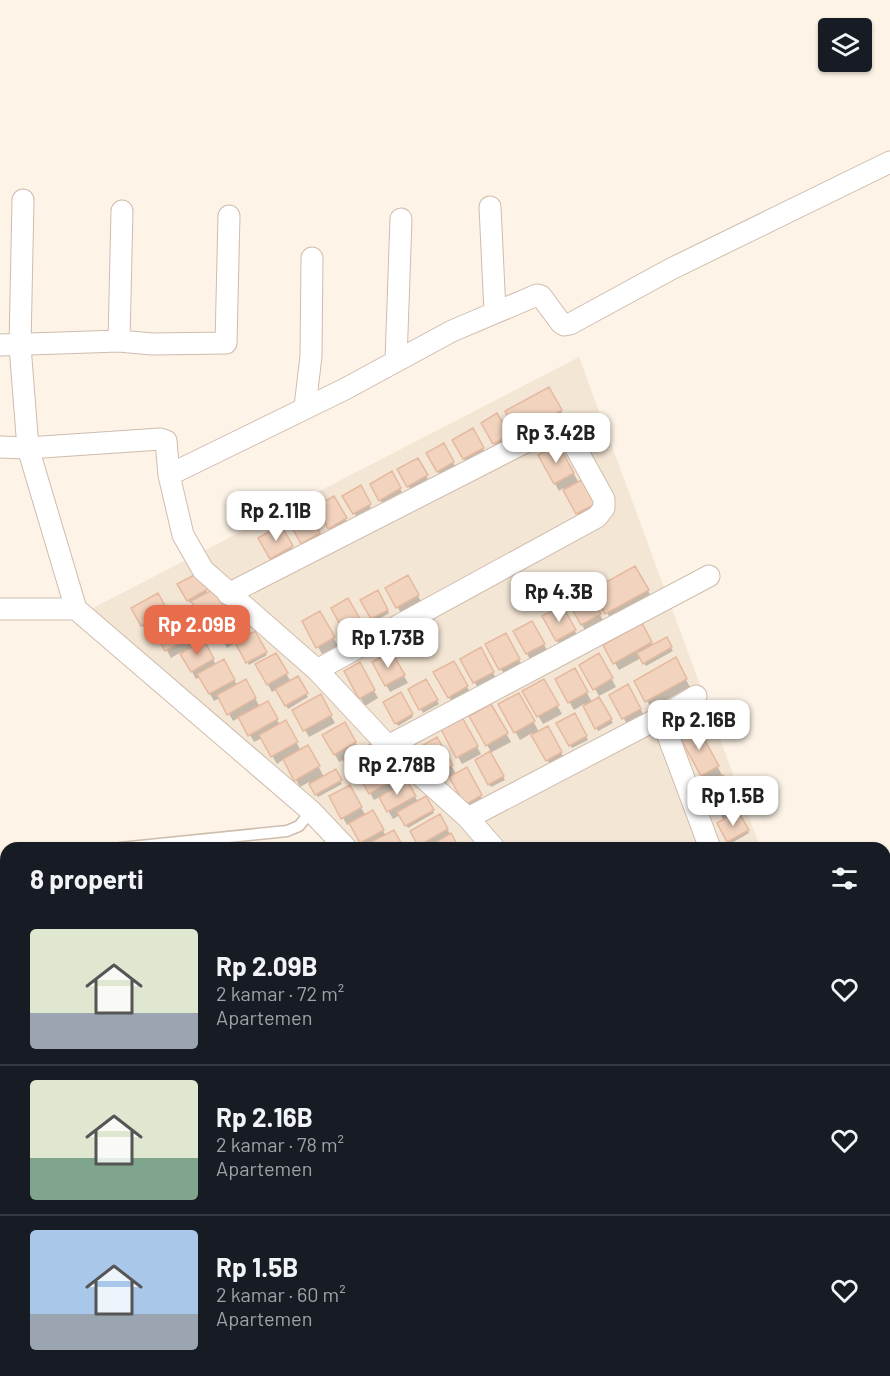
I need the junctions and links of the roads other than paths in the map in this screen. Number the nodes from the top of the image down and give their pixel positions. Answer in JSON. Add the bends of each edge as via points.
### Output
{"nodes":[{"id":1,"x":890,"y":162,"type":"edge"},
{"id":2,"x":23,"y":200,"type":"dead end"},
{"id":3,"x":490,"y":207,"type":"dead end"},
{"id":4,"x":123,"y":211,"type":"dead end"},
{"id":5,"x":229,"y":216,"type":"dead end"},
{"id":6,"x":400,"y":219,"type":"dead end"},
{"id":7,"x":312,"y":258,"type":"dead end"},
{"id":8,"x":495,"y":312,"type":"junction"},
{"id":9,"x":119,"y":341,"type":"junction"},
{"id":10,"x":10,"y":345,"type":"edge"},
{"id":11,"x":396,"y":361,"type":"junction"},
{"id":12,"x":305,"y":407,"type":"junction"},
{"id":13,"x":0,"y":447,"type":"edge"},
{"id":14,"x":28,"y":448,"type":"junction"},
{"id":15,"x":169,"y":475,"type":"junction"},
{"id":16,"x":709,"y":576,"type":"dead end"},
{"id":17,"x":228,"y":594,"type":"junction"},
{"id":18,"x":0,"y":609,"type":"edge"},
{"id":19,"x":76,"y":609,"type":"junction"},
{"id":20,"x":317,"y":670,"type":"junction"},
{"id":21,"x":696,"y":696,"type":"dead end"},
{"id":22,"x":661,"y":717,"type":"junction"},
{"id":23,"x":388,"y":746,"type":"junction"},
{"id":24,"x":311,"y":811,"type":"junction"},
{"id":25,"x":468,"y":818,"type":"junction"},
{"id":26,"x":179,"y":842,"type":"edge"},
{"id":27,"x":340,"y":842,"type":"edge"},
{"id":28,"x":489,"y":842,"type":"edge"},
{"id":29,"x":708,"y":842,"type":"edge"}],
"edges":[{"from":1,"to":8,"type":"street","via":[[670,268],[570,324],[561,323],[539,295]]},
{"from":2,"to":10,"type":"street"},
{"from":3,"to":8,"type":"street"},
{"from":4,"to":9,"type":"street"},
{"from":5,"to":9,"type":"street","via":[[226,343]]},
{"from":6,"to":11,"type":"street"},
{"from":7,"to":12,"type":"street","via":[[311,356]]},
{"from":8,"to":11,"type":"street"},
{"from":9,"to":10,"type":"street"},
{"from":10,"to":14,"type":"street"},
{"from":11,"to":12,"type":"street"},
{"from":12,"to":15,"type":"street"},
{"from":13,"to":14,"type":"street"},
{"from":14,"to":15,"type":"street","via":[[160,439],[168,447]]},
{"from":14,"to":19,"type":"street"},
{"from":15,"to":17,"type":"street","via":[[187,544],[203,570]]},
{"from":16,"to":23,"type":"street"},
{"from":17,"to":20,"type":"street"},
{"from":17,"to":20,"type":"street","via":[[553,428],[562,428],[568,434],[604,499],[604,508],[597,518]]},
{"from":18,"to":19,"type":"street"},
{"from":19,"to":24,"type":"street"},
{"from":20,"to":23,"type":"street"},
{"from":21,"to":22,"type":"street"},
{"from":22,"to":25,"type":"street"},
{"from":22,"to":29,"type":"street"},
{"from":23,"to":25,"type":"street"},
{"from":24,"to":26,"type":"lane","via":[[299,826],[287,831]]},
{"from":24,"to":27,"type":"street"},
{"from":25,"to":28,"type":"street"}]}
